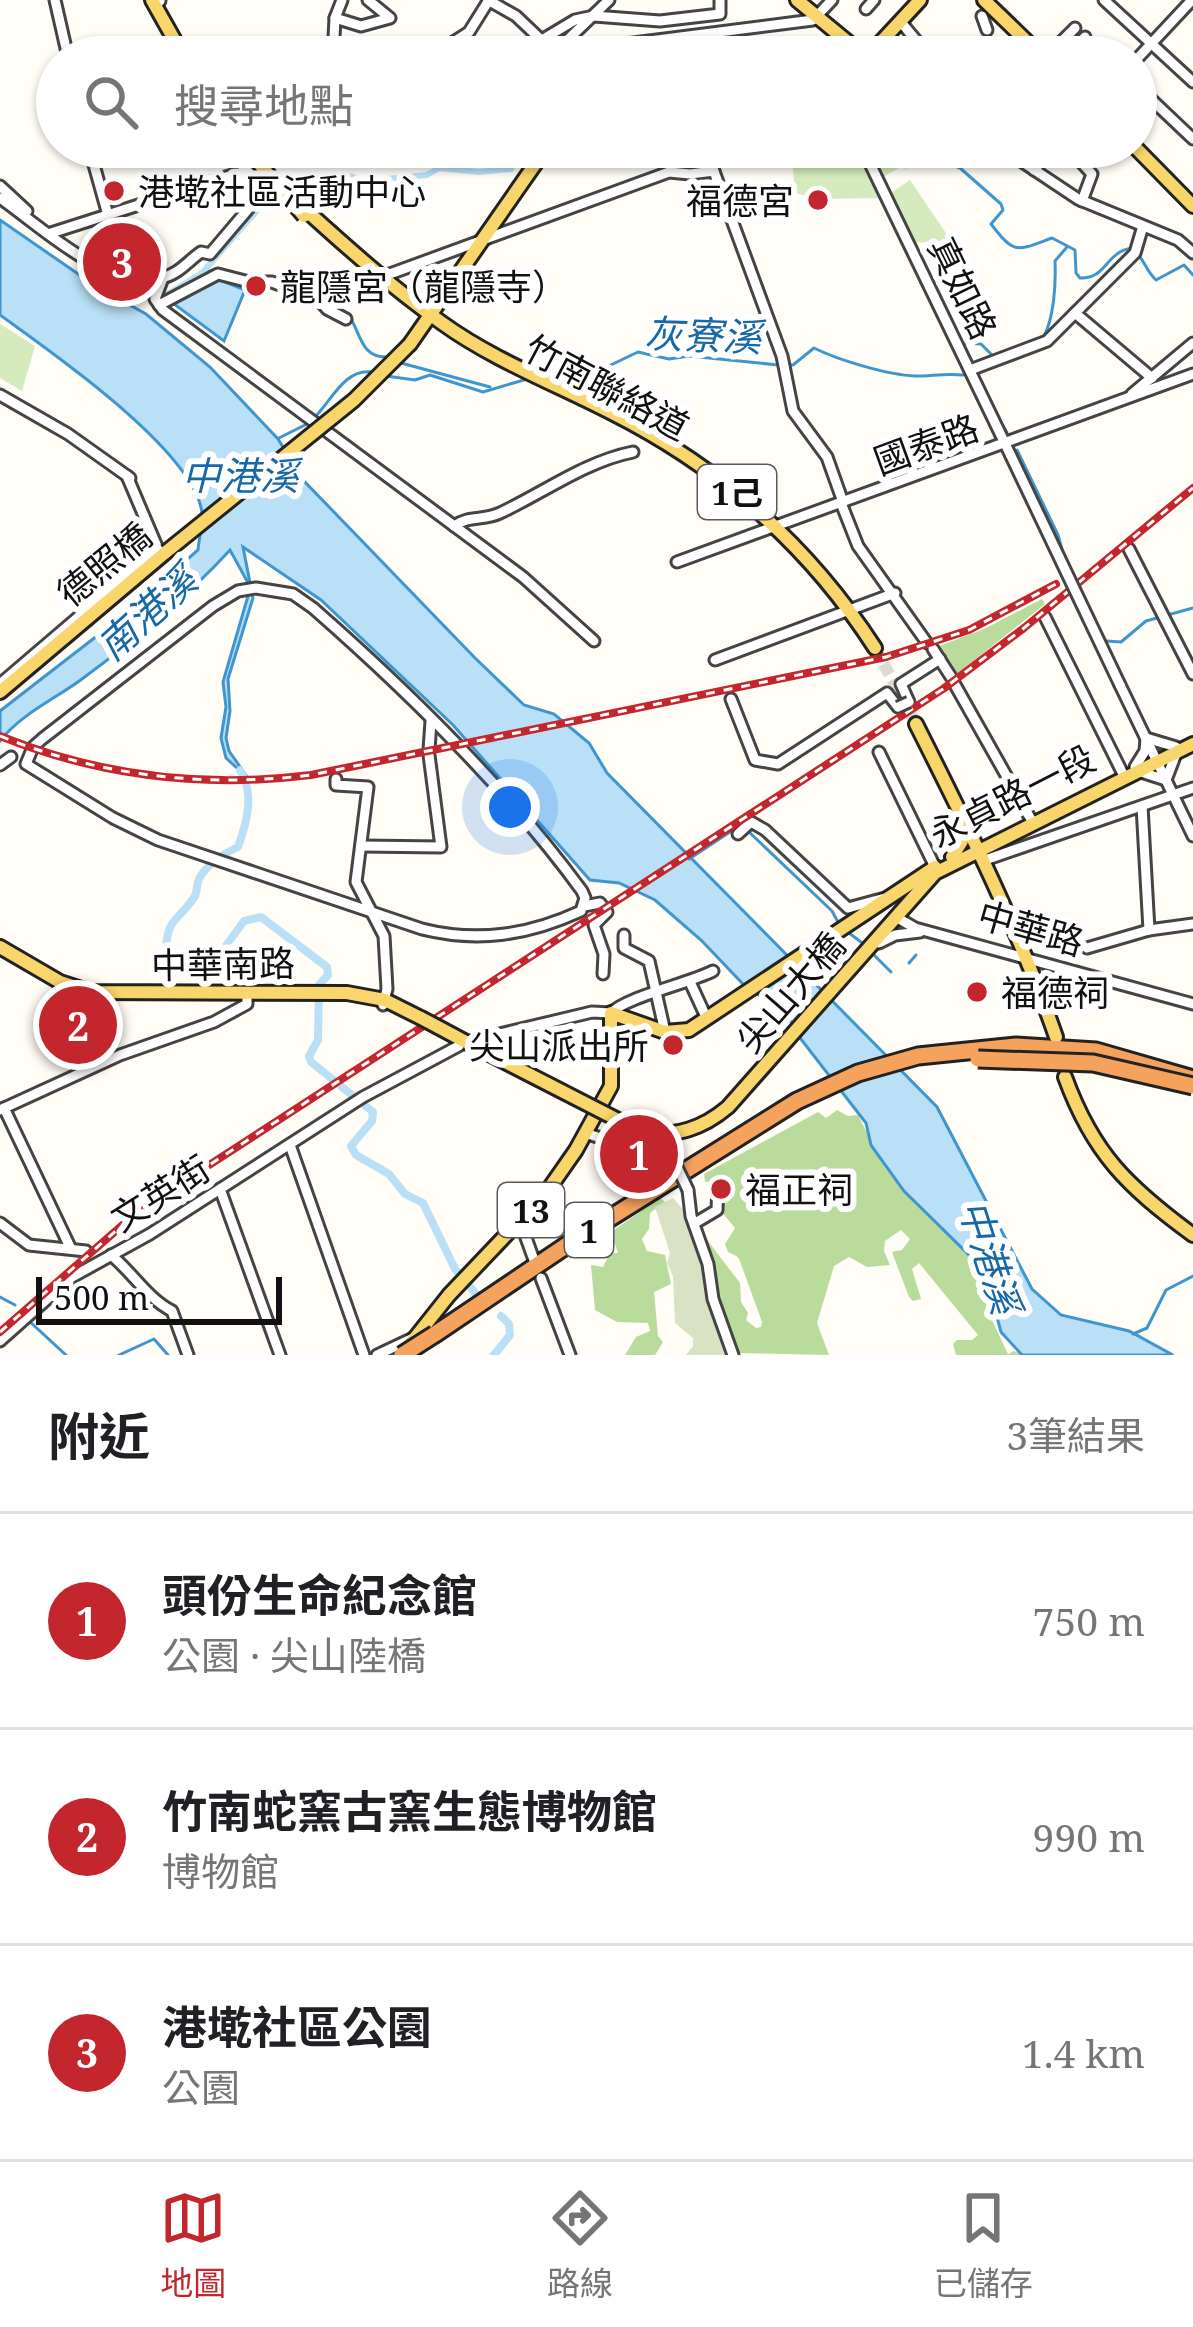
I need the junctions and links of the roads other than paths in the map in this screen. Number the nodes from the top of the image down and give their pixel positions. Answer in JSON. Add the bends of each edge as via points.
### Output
{"nodes":[{"id":1,"x":55,"y":0,"type":"edge"},
{"id":2,"x":158,"y":0,"type":"edge"},
{"id":3,"x":368,"y":0,"type":"edge"},
{"id":4,"x":609,"y":0,"type":"edge"},
{"id":5,"x":720,"y":0,"type":"edge"},
{"id":6,"x":797,"y":0,"type":"edge"},
{"id":7,"x":832,"y":0,"type":"edge"},
{"id":8,"x":920,"y":0,"type":"edge"},
{"id":9,"x":988,"y":0,"type":"edge"},
{"id":10,"x":1104,"y":0,"type":"edge"},
{"id":11,"x":1192,"y":0,"type":"edge"},
{"id":12,"x":338,"y":1,"type":"edge"},
{"id":13,"x":493,"y":1,"type":"edge"},
{"id":14,"x":594,"y":16,"type":"junction"},
{"id":15,"x":982,"y":16,"type":"dead end"},
{"id":16,"x":335,"y":18,"type":"junction"},
{"id":17,"x":817,"y":18,"type":"junction"},
{"id":18,"x":900,"y":21,"type":"junction"},
{"id":19,"x":1134,"y":27,"type":"junction"},
{"id":20,"x":1075,"y":28,"type":"dead end"},
{"id":21,"x":987,"y":30,"type":"dead end"},
{"id":22,"x":63,"y":36,"type":"edge"},
{"id":23,"x":176,"y":36,"type":"edge"},
{"id":24,"x":334,"y":36,"type":"edge"},
{"id":25,"x":463,"y":36,"type":"edge"},
{"id":26,"x":536,"y":36,"type":"edge"},
{"id":27,"x":547,"y":36,"type":"edge"},
{"id":28,"x":572,"y":36,"type":"edge"},
{"id":29,"x":688,"y":36,"type":"edge"},
{"id":30,"x":840,"y":36,"type":"edge"},
{"id":31,"x":886,"y":36,"type":"edge"},
{"id":32,"x":910,"y":36,"type":"edge"},
{"id":33,"x":1030,"y":36,"type":"edge"},
{"id":34,"x":1067,"y":36,"type":"edge"},
{"id":35,"x":1126,"y":36,"type":"edge"},
{"id":36,"x":1143,"y":36,"type":"edge"},
{"id":37,"x":1157,"y":38,"type":"edge"},
{"id":38,"x":1157,"y":49,"type":"edge"},
{"id":39,"x":1193,"y":82,"type":"edge"},
{"id":40,"x":1157,"y":105,"type":"edge"},
{"id":41,"x":1193,"y":139,"type":"edge"},
{"id":42,"x":1157,"y":166,"type":"edge"},
{"id":43,"x":95,"y":168,"type":"edge"},
{"id":44,"x":251,"y":168,"type":"edge"},
{"id":45,"x":266,"y":168,"type":"edge"},
{"id":46,"x":532,"y":168,"type":"edge"},
{"id":47,"x":713,"y":168,"type":"edge"},
{"id":48,"x":872,"y":168,"type":"edge"},
{"id":49,"x":1031,"y":168,"type":"edge"},
{"id":50,"x":1086,"y":168,"type":"edge"},
{"id":51,"x":248,"y":170,"type":"junction"},
{"id":52,"x":1034,"y":170,"type":"joint"},
{"id":53,"x":714,"y":171,"type":"junction"},
{"id":54,"x":0,"y":186,"type":"edge"},
{"id":55,"x":0,"y":198,"type":"edge"},
{"id":56,"x":1082,"y":201,"type":"junction"},
{"id":57,"x":1193,"y":203,"type":"edge"},
{"id":58,"x":109,"y":215,"type":"junction"},
{"id":59,"x":37,"y":224,"type":"junction"},
{"id":60,"x":1143,"y":226,"type":"junction"},
{"id":61,"x":51,"y":233,"type":"junction"},
{"id":62,"x":478,"y":242,"type":"junction"},
{"id":63,"x":1193,"y":253,"type":"edge"},
{"id":64,"x":164,"y":278,"type":"junction"},
{"id":65,"x":377,"y":279,"type":"junction"},
{"id":66,"x":321,"y":299,"type":"junction"},
{"id":67,"x":157,"y":302,"type":"junction"},
{"id":68,"x":1075,"y":313,"type":"junction"},
{"id":69,"x":428,"y":316,"type":"junction"},
{"id":70,"x":346,"y":319,"type":"dead end"},
{"id":71,"x":441,"y":330,"type":"junction"},
{"id":72,"x":408,"y":343,"type":"junction"},
{"id":73,"x":1193,"y":343,"type":"edge"},
{"id":74,"x":520,"y":370,"type":"junction"},
{"id":75,"x":970,"y":370,"type":"junction"},
{"id":76,"x":1193,"y":374,"type":"edge"},
{"id":77,"x":1152,"y":378,"type":"junction"},
{"id":78,"x":0,"y":395,"type":"edge"},
{"id":79,"x":1128,"y":398,"type":"junction"},
{"id":80,"x":1005,"y":444,"type":"junction"},
{"id":81,"x":633,"y":452,"type":"dead end"},
{"id":82,"x":842,"y":502,"type":"junction"},
{"id":83,"x":454,"y":526,"type":"junction"},
{"id":84,"x":774,"y":528,"type":"junction"},
{"id":85,"x":1129,"y":549,"type":"dead end"},
{"id":86,"x":162,"y":550,"type":"junction"},
{"id":87,"x":677,"y":562,"type":"dead end"},
{"id":88,"x":895,"y":593,"type":"junction"},
{"id":89,"x":846,"y":611,"type":"junction"},
{"id":90,"x":1046,"y":617,"type":"dead end"},
{"id":91,"x":594,"y":640,"type":"dead end"},
{"id":92,"x":873,"y":650,"type":"tunnel mouth"},
{"id":93,"x":933,"y":650,"type":"junction"},
{"id":94,"x":716,"y":660,"type":"dead end"},
{"id":95,"x":1193,"y":674,"type":"edge"},
{"id":96,"x":0,"y":687,"type":"edge"},
{"id":97,"x":731,"y":699,"type":"dead end"},
{"id":98,"x":430,"y":721,"type":"junction"},
{"id":99,"x":914,"y":725,"type":"tunnel mouth"},
{"id":100,"x":1147,"y":738,"type":"junction"},
{"id":101,"x":1193,"y":741,"type":"edge"},
{"id":102,"x":1176,"y":749,"type":"junction"},
{"id":103,"x":879,"y":752,"type":"dead end"},
{"id":104,"x":11,"y":757,"type":"dead end"},
{"id":105,"x":1157,"y":759,"type":"junction"},
{"id":106,"x":0,"y":765,"type":"edge"},
{"id":107,"x":1130,"y":772,"type":"junction"},
{"id":108,"x":336,"y":778,"type":"dead end"},
{"id":109,"x":1166,"y":780,"type":"junction"},
{"id":110,"x":1193,"y":788,"type":"edge"},
{"id":111,"x":1173,"y":795,"type":"junction"},
{"id":112,"x":1142,"y":806,"type":"junction"},
{"id":113,"x":1031,"y":820,"type":"junction"},
{"id":114,"x":963,"y":822,"type":"junction"},
{"id":115,"x":742,"y":831,"type":"dead end"},
{"id":116,"x":999,"y":836,"type":"junction"},
{"id":117,"x":1193,"y":836,"type":"edge"},
{"id":118,"x":361,"y":846,"type":"junction"},
{"id":119,"x":981,"y":856,"type":"junction"},
{"id":120,"x":953,"y":860,"type":"junction"},
{"id":121,"x":936,"y":873,"type":"junction"},
{"id":122,"x":914,"y":895,"type":"junction"},
{"id":123,"x":885,"y":898,"type":"junction"},
{"id":124,"x":584,"y":906,"type":"junction"},
{"id":125,"x":371,"y":912,"type":"junction"},
{"id":126,"x":893,"y":916,"type":"junction"},
{"id":127,"x":856,"y":920,"type":"junction"},
{"id":128,"x":1193,"y":924,"type":"edge"},
{"id":129,"x":1149,"y":930,"type":"junction"},
{"id":130,"x":928,"y":931,"type":"junction"},
{"id":131,"x":881,"y":934,"type":"junction"},
{"id":132,"x":624,"y":935,"type":"dead end"},
{"id":133,"x":1088,"y":948,"type":"dead end"},
{"id":134,"x":0,"y":950,"type":"edge"},
{"id":135,"x":1026,"y":958,"type":"junction"},
{"id":136,"x":713,"y":971,"type":"dead end"},
{"id":137,"x":603,"y":974,"type":"dead end"},
{"id":138,"x":690,"y":982,"type":"junction"},
{"id":139,"x":658,"y":994,"type":"junction"},
{"id":140,"x":247,"y":996,"type":"junction"},
{"id":141,"x":384,"y":1002,"type":"junction"},
{"id":142,"x":1193,"y":1004,"type":"edge"},
{"id":143,"x":610,"y":1013,"type":"junction"},
{"id":144,"x":707,"y":1019,"type":"junction"},
{"id":145,"x":665,"y":1032,"type":"junction"},
{"id":146,"x":1054,"y":1036,"type":"dead end"},
{"id":147,"x":463,"y":1044,"type":"junction"},
{"id":148,"x":976,"y":1053,"type":"junction"},
{"id":149,"x":1068,"y":1077,"type":"dead end"},
{"id":150,"x":1193,"y":1083,"type":"edge"},
{"id":151,"x":743,"y":1088,"type":"junction"},
{"id":152,"x":799,"y":1104,"type":"junction"},
{"id":153,"x":2,"y":1109,"type":"edge"},
{"id":154,"x":585,"y":1133,"type":"junction"},
{"id":155,"x":665,"y":1133,"type":"junction"},
{"id":156,"x":643,"y":1134,"type":"junction"},
{"id":157,"x":290,"y":1145,"type":"junction"},
{"id":158,"x":718,"y":1184,"type":"dead end"},
{"id":159,"x":220,"y":1189,"type":"junction"},
{"id":160,"x":520,"y":1221,"type":"junction"},
{"id":161,"x":0,"y":1223,"type":"edge"},
{"id":162,"x":694,"y":1223,"type":"junction"},
{"id":163,"x":1193,"y":1232,"type":"edge"},
{"id":164,"x":17,"y":1238,"type":"junction"},
{"id":165,"x":70,"y":1247,"type":"junction"},
{"id":166,"x":6,"y":1250,"type":"dead end"},
{"id":167,"x":100,"y":1254,"type":"junction"},
{"id":168,"x":535,"y":1260,"type":"dead end"},
{"id":169,"x":541,"y":1278,"type":"dead end"},
{"id":170,"x":431,"y":1337,"type":"junction"},
{"id":171,"x":0,"y":1340,"type":"edge"},
{"id":172,"x":188,"y":1355,"type":"edge"},
{"id":173,"x":280,"y":1355,"type":"edge"},
{"id":174,"x":364,"y":1355,"type":"edge"},
{"id":175,"x":377,"y":1355,"type":"edge"},
{"id":176,"x":408,"y":1355,"type":"edge"},
{"id":177,"x":570,"y":1355,"type":"edge"},
{"id":178,"x":733,"y":1355,"type":"edge"}],
"edges":[{"from":1,"to":22,"type":"street"},
{"from":2,"to":23,"type":"main road"},
{"from":3,"to":16,"type":"street","via":[[390,18],[361,26]]},
{"from":4,"to":14,"type":"street"},
{"from":5,"to":14,"type":"street","via":[[720,14],[660,21]]},
{"from":6,"to":17,"type":"main road"},
{"from":7,"to":17,"type":"street"},
{"from":8,"to":18,"type":"main road"},
{"from":9,"to":33,"type":"main road"},
{"from":10,"to":19,"type":"street"},
{"from":11,"to":37,"type":"street"},
{"from":12,"to":16,"type":"street"},
{"from":13,"to":25,"type":"street"},
{"from":13,"to":26,"type":"street"},
{"from":14,"to":27,"type":"street"},
{"from":14,"to":28,"type":"street"},
{"from":15,"to":21,"type":"street"},
{"from":16,"to":24,"type":"street"},
{"from":17,"to":29,"type":"street"},
{"from":17,"to":30,"type":"main road"},
{"from":18,"to":31,"type":"main road"},
{"from":18,"to":32,"type":"street"},
{"from":19,"to":35,"type":"street"},
{"from":19,"to":36,"type":"street"},
{"from":20,"to":34,"type":"street"},
{"from":38,"to":39,"type":"street"},
{"from":40,"to":41,"type":"street"},
{"from":42,"to":57,"type":"main road"},
{"from":43,"to":58,"type":"street"},
{"from":44,"to":51,"type":"street"},
{"from":45,"to":65,"type":"main road","name":"竹南聯絡道","number":"1己","bridge":true},
{"from":46,"to":62,"type":"main road","name":"德照橋"},
{"from":47,"to":53,"type":"street"},
{"from":48,"to":75,"type":"street","name":"真如路"},
{"from":49,"to":52,"type":"street"},
{"from":50,"to":56,"type":"street","via":[[1092,174]]},
{"from":51,"to":58,"type":"street"},
{"from":51,"to":64,"type":"street","via":[[255,201],[210,254]]},
{"from":52,"to":56,"type":"street"},
{"from":53,"to":62,"type":"street","via":[[669,172]]},
{"from":53,"to":82,"type":"street","via":[[793,411],[827,457]]},
{"from":54,"to":59,"type":"street"},
{"from":55,"to":59,"type":"street"},
{"from":56,"to":60,"type":"street"},
{"from":58,"to":61,"type":"street"},
{"from":59,"to":61,"type":"street"},
{"from":60,"to":63,"type":"street"},
{"from":60,"to":68,"type":"street","via":[[1136,250]]},
{"from":61,"to":64,"type":"street","via":[[115,275]]},
{"from":62,"to":65,"type":"street"},
{"from":62,"to":69,"type":"main road","name":"德照橋"},
{"from":64,"to":67,"type":"street"},
{"from":65,"to":66,"type":"street"},
{"from":65,"to":69,"type":"main road","name":"竹南聯絡道","number":"1己"},
{"from":66,"to":67,"type":"street","via":[[225,272]]},
{"from":66,"to":70,"type":"street"},
{"from":67,"to":83,"type":"street"},
{"from":68,"to":75,"type":"street","via":[[1041,346]]},
{"from":68,"to":77,"type":"street"},
{"from":69,"to":71,"type":"main road","name":"竹南聯絡道","number":"1己"},
{"from":69,"to":72,"type":"main road","name":"德照橋"},
{"from":69,"to":74,"type":"main road","name":"竹南聯絡道","number":"1己"},
{"from":71,"to":72,"type":"main road"},
{"from":71,"to":74,"type":"main road","name":"竹南聯絡道","number":"1己"},
{"from":72,"to":86,"type":"main road","name":"德照橋","bridge":true},
{"from":73,"to":77,"type":"street"},
{"from":74,"to":84,"type":"main road","name":"竹南聯絡道","number":"1己","via":[[683,452]]},
{"from":75,"to":80,"type":"street","name":"真如路"},
{"from":76,"to":79,"type":"street","name":"國泰路"},
{"from":77,"to":79,"type":"street"},
{"from":78,"to":86,"type":"street","via":[[131,481]]},
{"from":79,"to":80,"type":"street","name":"國泰路"},
{"from":80,"to":82,"type":"street","name":"國泰路"},
{"from":80,"to":100,"type":"street","name":"真如路","bridge":true},
{"from":81,"to":83,"type":"street","via":[[593,463],[502,513]]},
{"from":82,"to":84,"type":"street","name":"國泰路"},
{"from":82,"to":88,"type":"street","via":[[858,546]]},
{"from":83,"to":91,"type":"street"},
{"from":84,"to":87,"type":"street","name":"國泰路"},
{"from":84,"to":89,"type":"main road","name":"竹南聯絡道","number":"1己"},
{"from":85,"to":95,"type":"street"},
{"from":86,"to":96,"type":"main road","name":"德照橋"},
{"from":88,"to":89,"type":"street"},
{"from":88,"to":93,"type":"street"},
{"from":89,"to":92,"type":"main road","name":"竹南聯絡道","number":"1己"},
{"from":89,"to":94,"type":"street"},
{"from":90,"to":107,"type":"street"},
{"from":93,"to":97,"type":"street","via":[[901,684],[904,705],[886,693],[778,764],[755,760]]},
{"from":93,"to":113,"type":"street"},
{"from":98,"to":118,"type":"street","via":[[441,848]]},
{"from":98,"to":124,"type":"street","via":[[538,834],[582,891]]},
{"from":98,"to":125,"type":"street","via":[[313,608],[293,594],[252,589],[228,595],[43,739],[25,762],[131,828]]},
{"from":99,"to":114,"type":"main road"},
{"from":100,"to":102,"type":"street"},
{"from":100,"to":105,"type":"street","name":"真如路"},
{"from":100,"to":107,"type":"street"},
{"from":101,"to":102,"type":"main road","name":"永貞路一段"},
{"from":102,"to":105,"type":"main road","name":"永貞路一段"},
{"from":102,"to":109,"type":"street"},
{"from":103,"to":121,"type":"street"},
{"from":104,"to":106,"type":"street"},
{"from":105,"to":107,"type":"main road","name":"永貞路一段"},
{"from":105,"to":109,"type":"street","name":"真如路"},
{"from":107,"to":109,"type":"street"},
{"from":107,"to":113,"type":"main road","name":"永貞路一段"},
{"from":108,"to":118,"type":"street","via":[[336,785],[368,788]]},
{"from":109,"to":111,"type":"street","name":"真如路"},
{"from":110,"to":111,"type":"street"},
{"from":111,"to":112,"type":"street"},
{"from":111,"to":117,"type":"street","name":"真如路"},
{"from":112,"to":119,"type":"street"},
{"from":112,"to":129,"type":"street"},
{"from":113,"to":116,"type":"main road","name":"永貞路一段"},
{"from":114,"to":116,"type":"main road"},
{"from":114,"to":119,"type":"main road"},
{"from":114,"to":120,"type":"main road"},
{"from":115,"to":123,"type":"street","via":[[751,822],[765,830],[848,908]]},
{"from":116,"to":119,"type":"main road","name":"永貞路一段"},
{"from":118,"to":125,"type":"street","via":[[358,890]]},
{"from":119,"to":120,"type":"main road","name":"永貞路一段"},
{"from":119,"to":120,"type":"main road"},
{"from":119,"to":135,"type":"main road"},
{"from":120,"to":121,"type":"main road","name":"永貞路一段"},
{"from":121,"to":122,"type":"main road","name":"永貞路一段"},
{"from":121,"to":123,"type":"main road"},
{"from":121,"to":126,"type":"main road","name":"永貞路一段"},
{"from":122,"to":126,"type":"main road","name":"永貞路一段"},
{"from":122,"to":130,"type":"street","via":[[913,914]]},
{"from":123,"to":127,"type":"main road"},
{"from":124,"to":125,"type":"street","via":[[531,932],[463,938]]},
{"from":124,"to":137,"type":"street","via":[[600,903],[607,912],[593,925]]},
{"from":125,"to":141,"type":"street","via":[[384,936]]},
{"from":126,"to":127,"type":"main road","via":[[872,912]]},
{"from":126,"to":130,"type":"street","name":"中華路"},
{"from":126,"to":131,"type":"main road","name":"永貞路一段"},
{"from":127,"to":131,"type":"main road","via":[[874,920]]},
{"from":127,"to":144,"type":"main road"},
{"from":128,"to":129,"type":"street"},
{"from":129,"to":133,"type":"street"},
{"from":130,"to":131,"type":"street"},
{"from":130,"to":135,"type":"street","name":"中華路"},
{"from":131,"to":151,"type":"main road","name":"尖山大橋"},
{"from":131,"to":151,"type":"main road","name":"尖山大橋"},
{"from":132,"to":139,"type":"street","via":[[624,948],[649,962]]},
{"from":134,"to":140,"type":"main road","name":"中華南路","via":[[92,994]]},
{"from":135,"to":142,"type":"street","name":"中華路"},
{"from":135,"to":146,"type":"main road"},
{"from":136,"to":138,"type":"street"},
{"from":138,"to":139,"type":"street"},
{"from":138,"to":144,"type":"street"},
{"from":139,"to":143,"type":"street"},
{"from":139,"to":145,"type":"street"},
{"from":140,"to":141,"type":"main road","name":"中華南路"},
{"from":140,"to":153,"type":"street","via":[[247,1004],[214,1022]]},
{"from":141,"to":147,"type":"main road","name":"中華南路","bridge":true},
{"from":143,"to":145,"type":"main road"},
{"from":143,"to":147,"type":"street"},
{"from":143,"to":154,"type":"main road","number":"13","via":[[611,1086]]},
{"from":144,"to":145,"type":"main road"},
{"from":147,"to":155,"type":"main road","bridge":true,"via":[[622,1122]]},
{"from":147,"to":156,"type":"main road","bridge":true},
{"from":147,"to":157,"type":"street","name":"文英街"},
{"from":148,"to":150,"type":"highway","number":"1","bridge":true,"via":[[1093,1063]]},
{"from":148,"to":150,"type":"highway","number":"1","bridge":true,"via":[[1096,1051]]},
{"from":148,"to":152,"type":"highway","number":"1"},
{"from":149,"to":163,"type":"main road","via":[[1093,1141]]},
{"from":151,"to":155,"type":"main road","via":[[708,1117]]},
{"from":152,"to":170,"type":"highway","number":"1"},
{"from":152,"to":170,"type":"highway","number":"1"},
{"from":153,"to":165,"type":"street"},
{"from":154,"to":156,"type":"street","via":[[610,1142]]},
{"from":154,"to":160,"type":"main road","number":"13"},
{"from":155,"to":156,"type":"main road","bridge":true},
{"from":155,"to":162,"type":"street","bridge":true},
{"from":157,"to":159,"type":"street","name":"文英街"},
{"from":157,"to":174,"type":"street"},
{"from":158,"to":162,"type":"street","via":[[717,1210]]},
{"from":159,"to":167,"type":"street","name":"文英街"},
{"from":159,"to":173,"type":"street"},
{"from":160,"to":168,"type":"street"},
{"from":160,"to":170,"type":"main road","number":"13","via":[[462,1282]]},
{"from":161,"to":164,"type":"street"},
{"from":162,"to":178,"type":"street"},
{"from":164,"to":165,"type":"street"},
{"from":164,"to":166,"type":"street"},
{"from":165,"to":167,"type":"street"},
{"from":167,"to":171,"type":"street","name":"文英街"},
{"from":167,"to":172,"type":"street","via":[[130,1270],[172,1311]]},
{"from":169,"to":177,"type":"street"},
{"from":170,"to":175,"type":"street"},
{"from":170,"to":176,"type":"highway","number":"1","bridge":true}]}
